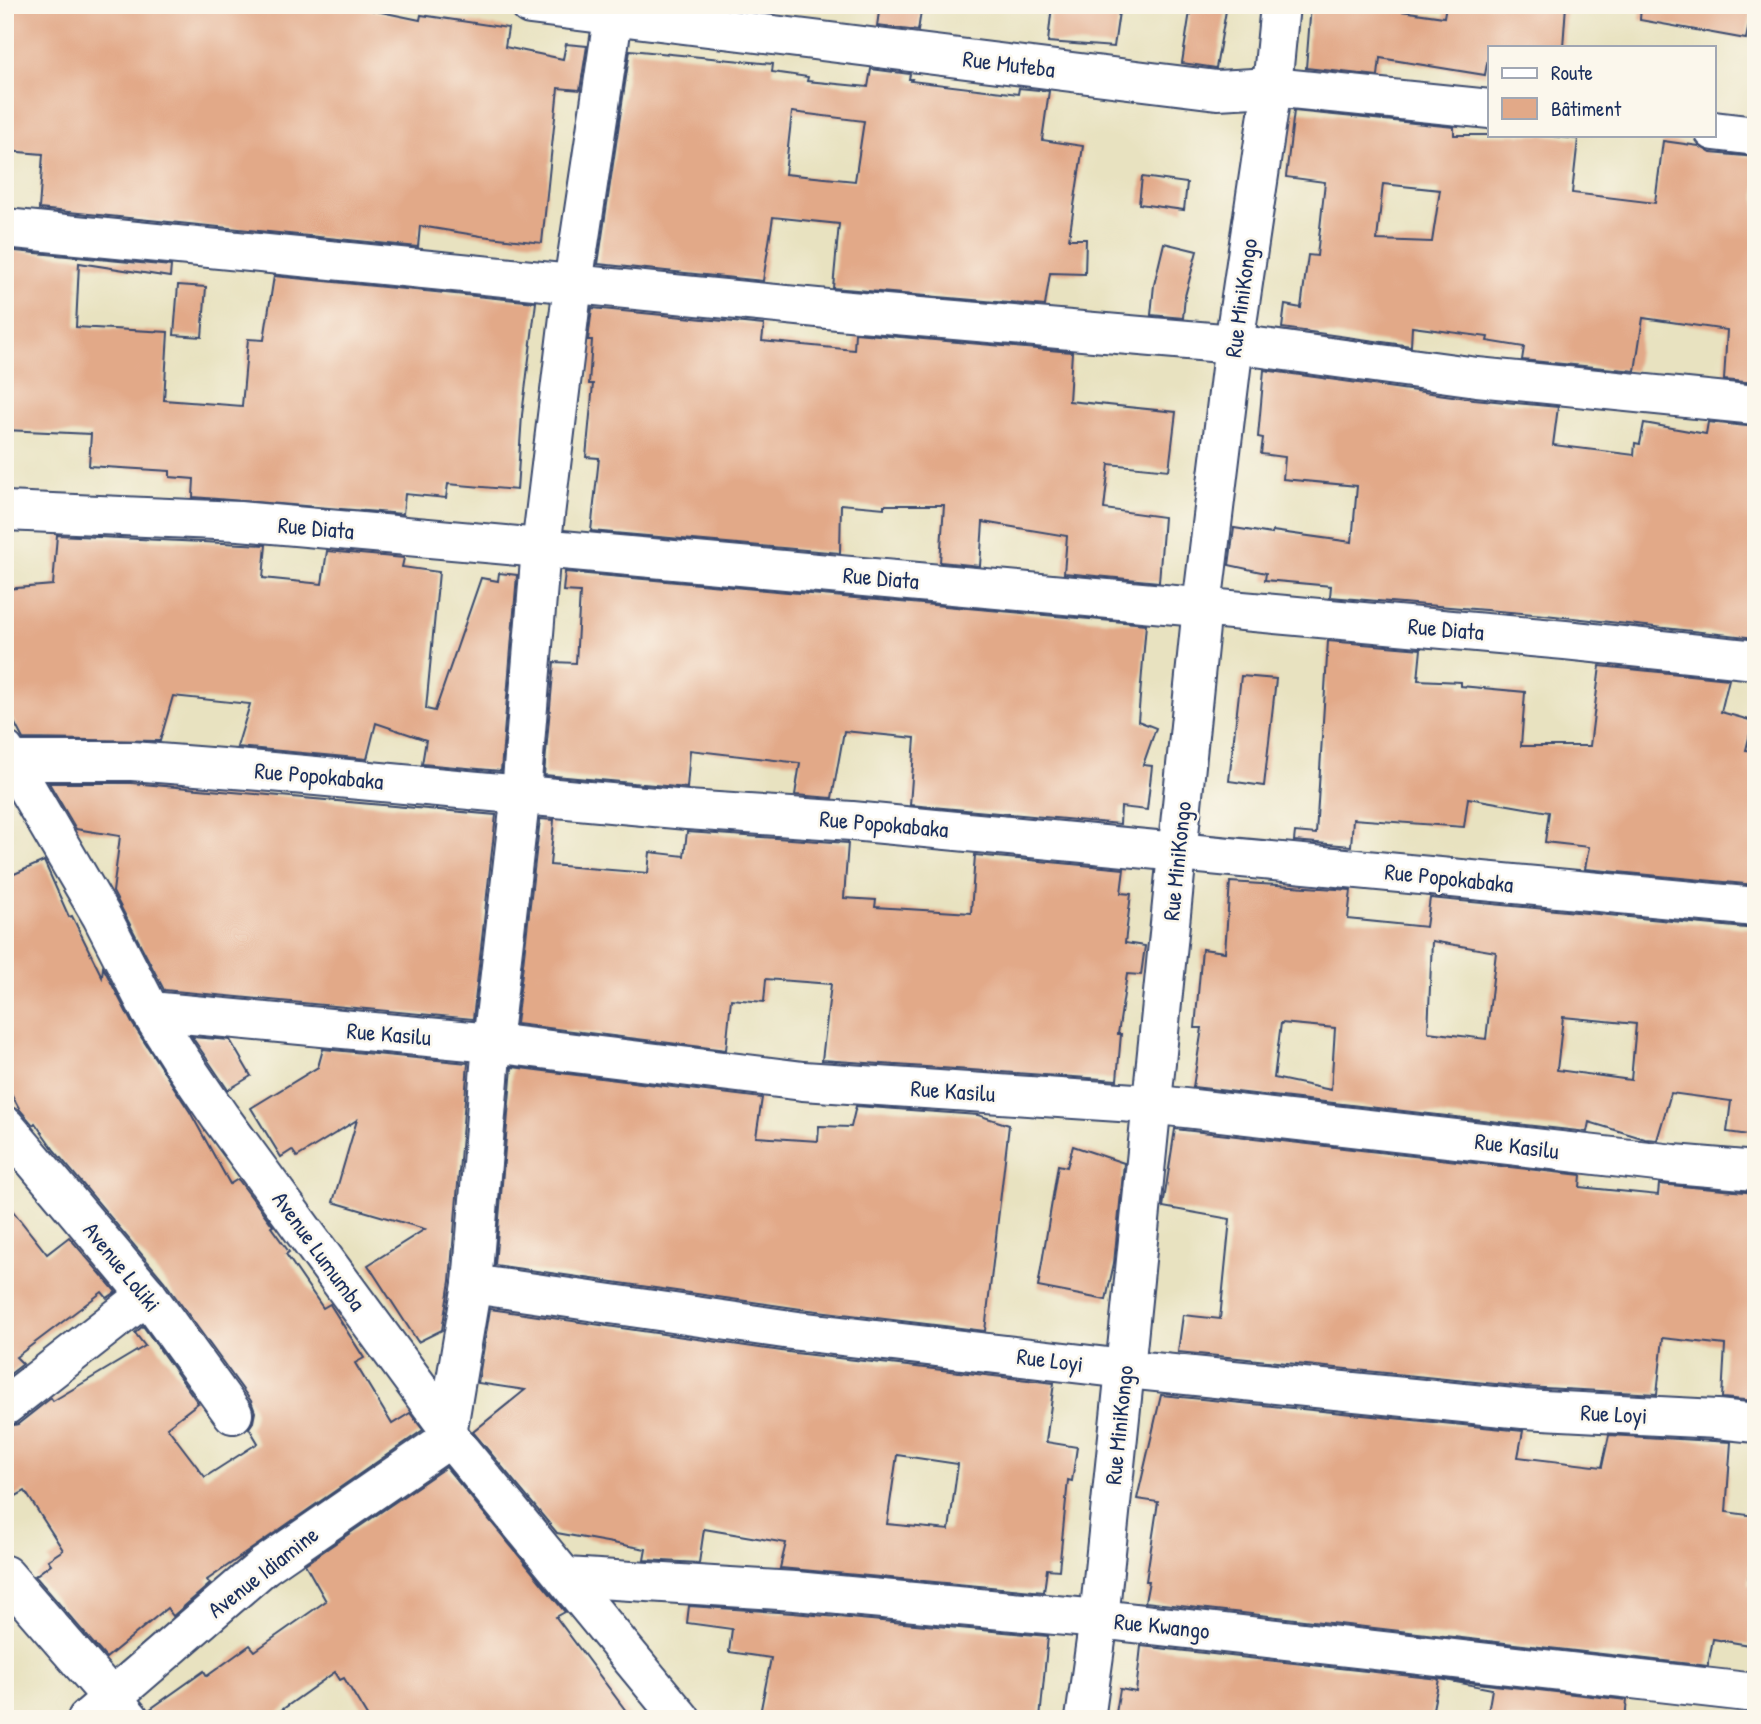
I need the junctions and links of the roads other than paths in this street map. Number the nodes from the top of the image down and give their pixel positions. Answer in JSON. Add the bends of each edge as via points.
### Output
{"nodes":[{"id":1,"x":530,"y":5,"type":"edge"},
{"id":2,"x":1280,"y":5,"type":"edge"},
{"id":3,"x":615,"y":10,"type":"edge"},
{"id":4,"x":1272,"y":87,"type":"junction"},
{"id":5,"x":1488,"y":109,"type":"edge"},
{"id":6,"x":1716,"y":131,"type":"edge"},
{"id":7,"x":1756,"y":136,"type":"edge"},
{"id":8,"x":5,"y":228,"type":"edge"},
{"id":9,"x":573,"y":284,"type":"junction"},
{"id":10,"x":1234,"y":344,"type":"junction"},
{"id":11,"x":1756,"y":405,"type":"edge"},
{"id":12,"x":5,"y":511,"type":"edge"},
{"id":13,"x":541,"y":548,"type":"junction"},
{"id":14,"x":1202,"y":607,"type":"junction"},
{"id":15,"x":1756,"y":660,"type":"edge"},
{"id":16,"x":7,"y":758,"type":"edge"},
{"id":17,"x":521,"y":793,"type":"junction"},
{"id":18,"x":1178,"y":851,"type":"junction"},
{"id":19,"x":1756,"y":907,"type":"edge"},
{"id":20,"x":150,"y":1012,"type":"junction"},
{"id":21,"x":492,"y":1044,"type":"junction"},
{"id":22,"x":1150,"y":1104,"type":"junction"},
{"id":23,"x":5,"y":1126,"type":"edge"},
{"id":24,"x":1756,"y":1171,"type":"edge"},
{"id":25,"x":472,"y":1284,"type":"junction"},
{"id":26,"x":147,"y":1295,"type":"junction"},
{"id":27,"x":1125,"y":1369,"type":"junction"},
{"id":28,"x":5,"y":1406,"type":"edge"},
{"id":29,"x":233,"y":1414,"type":"dead end"},
{"id":30,"x":1756,"y":1423,"type":"edge"},
{"id":31,"x":449,"y":1433,"type":"junction"},
{"id":32,"x":5,"y":1575,"type":"edge"},
{"id":33,"x":566,"y":1577,"type":"junction"},
{"id":34,"x":1099,"y":1619,"type":"junction"},
{"id":35,"x":1756,"y":1693,"type":"edge"},
{"id":36,"x":109,"y":1711,"type":"edge"},
{"id":37,"x":681,"y":1719,"type":"edge"},
{"id":38,"x":1085,"y":1719,"type":"edge"}],
"edges":[{"from":1,"to":3,"type":"street","name":"Rue Muteba"},
{"from":2,"to":4,"type":"street","name":"Rue MiniKongo"},
{"from":3,"to":4,"type":"street","name":"Rue Muteba","via":[[1217,90]]},
{"from":3,"to":9,"type":"street"},
{"from":4,"to":5,"type":"street","name":"Rue Muteba"},
{"from":4,"to":10,"type":"street","name":"Rue MiniKongo"},
{"from":6,"to":7,"type":"street"},
{"from":8,"to":9,"type":"street"},
{"from":9,"to":10,"type":"street"},
{"from":9,"to":13,"type":"street"},
{"from":10,"to":11,"type":"street","via":[[1478,377]]},
{"from":10,"to":14,"type":"street","name":"Rue MiniKongo"},
{"from":12,"to":13,"type":"street","name":"Rue Diata","via":[[239,521]]},
{"from":13,"to":14,"type":"street","name":"Rue Diata"},
{"from":13,"to":17,"type":"street"},
{"from":14,"to":15,"type":"street","name":"Rue Diata"},
{"from":14,"to":18,"type":"street","name":"Rue MiniKongo"},
{"from":16,"to":17,"type":"street","name":"Rue Popokabaka","via":[[132,761]]},
{"from":16,"to":20,"type":"street","name":"Avenue Lumumba","via":[[102,917]]},
{"from":17,"to":18,"type":"street","name":"Rue Popokabaka"},
{"from":17,"to":21,"type":"street"},
{"from":18,"to":19,"type":"street","name":"Rue Popokabaka"},
{"from":18,"to":22,"type":"street","name":"Rue MiniKongo"},
{"from":20,"to":21,"type":"street","name":"Rue Kasilu"},
{"from":20,"to":31,"type":"street","name":"Avenue Lumumba","via":[[220,1117]]},
{"from":21,"to":22,"type":"street","name":"Rue Kasilu","via":[[803,1082]]},
{"from":21,"to":25,"type":"street"},
{"from":22,"to":24,"type":"street","name":"Rue Kasilu"},
{"from":22,"to":27,"type":"street","name":"Rue MiniKongo"},
{"from":23,"to":26,"type":"street","name":"Avenue Loliki"},
{"from":25,"to":27,"type":"street","name":"Rue Loyi","via":[[798,1331]]},
{"from":25,"to":31,"type":"street"},
{"from":26,"to":28,"type":"street"},
{"from":26,"to":29,"type":"street","name":"Avenue Loliki"},
{"from":27,"to":30,"type":"street","name":"Rue Loyi","via":[[1523,1409]]},
{"from":27,"to":34,"type":"street","name":"Rue MiniKongo"},
{"from":31,"to":33,"type":"street","name":"Avenue Lumumba"},
{"from":31,"to":36,"type":"street","name":"Avenue Idiamine","via":[[264,1566]]},
{"from":32,"to":36,"type":"street"},
{"from":33,"to":34,"type":"street","name":"Rue Kwango","via":[[795,1591]]},
{"from":33,"to":37,"type":"street","name":"Avenue Lumumba"},
{"from":34,"to":35,"type":"street","name":"Rue Kwango"},
{"from":34,"to":38,"type":"street","name":"Rue MiniKongo"}]}
